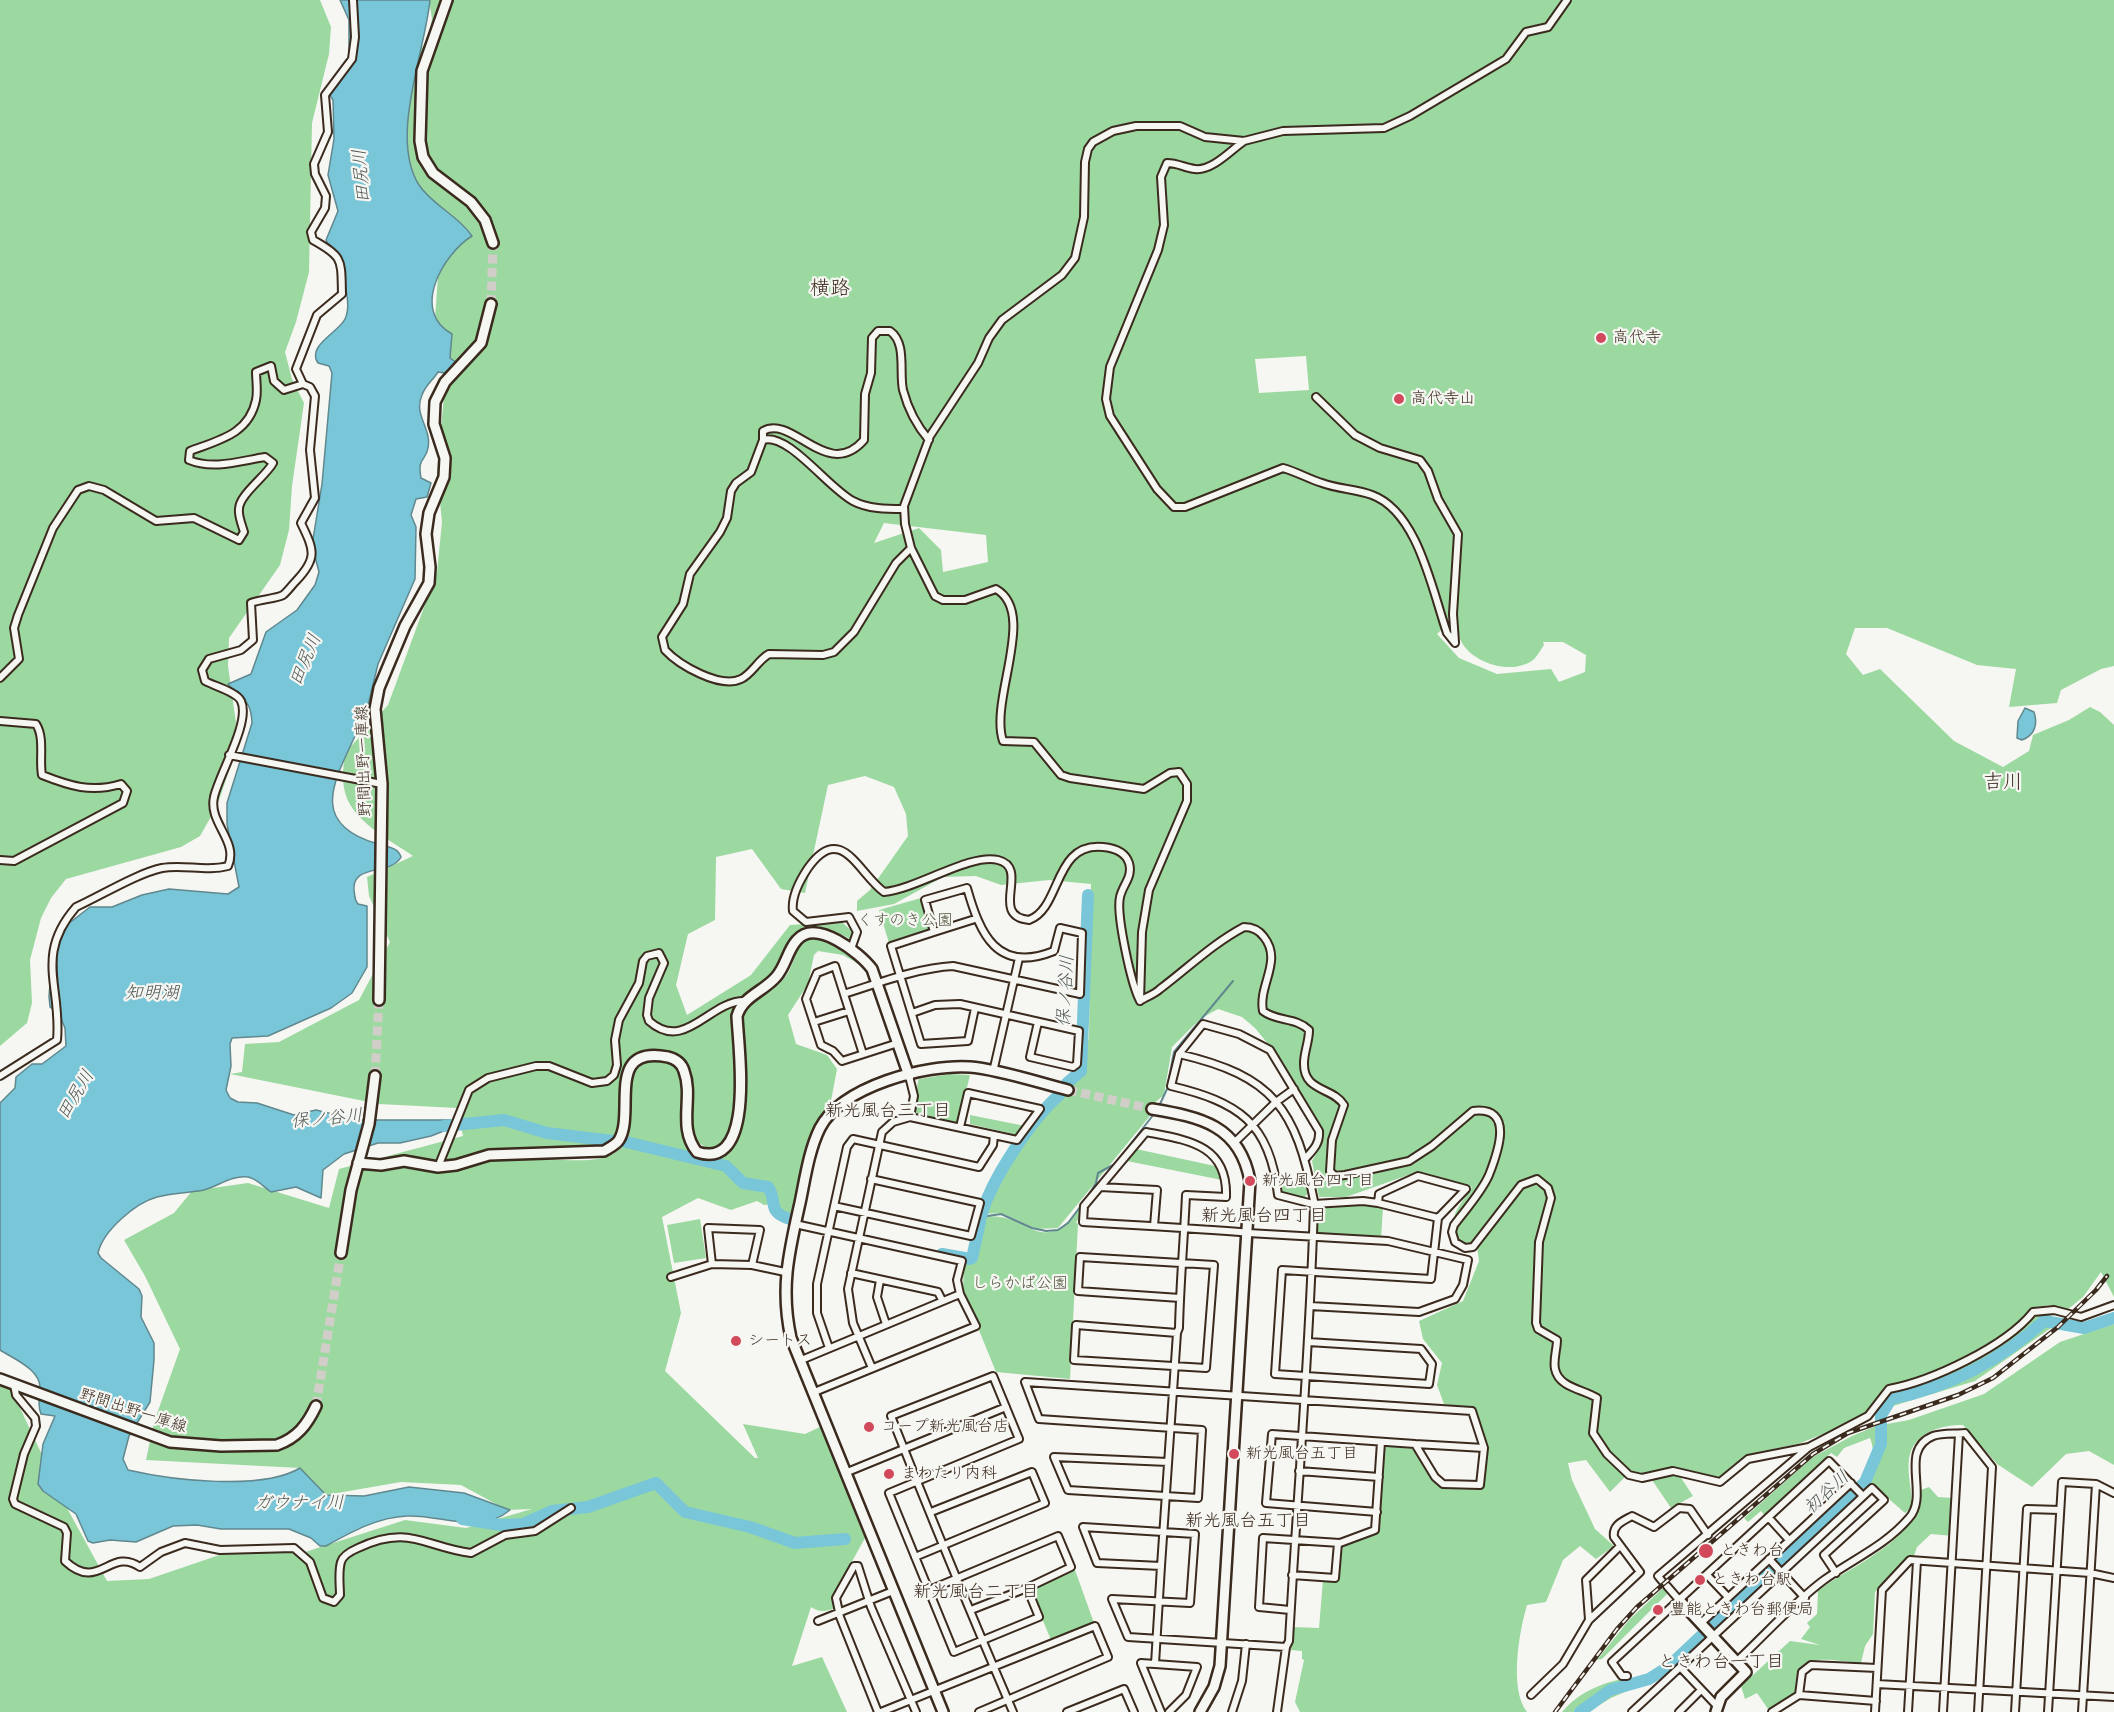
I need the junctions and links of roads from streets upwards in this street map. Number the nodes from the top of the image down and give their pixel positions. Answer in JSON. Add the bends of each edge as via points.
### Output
{"nodes":[{"id":1,"x":353,"y":0,"type":"edge"},
{"id":2,"x":447,"y":0,"type":"edge"},
{"id":3,"x":1567,"y":0,"type":"edge"},
{"id":4,"x":1244,"y":141,"type":"junction"},
{"id":5,"x":493,"y":243,"type":"tunnel mouth"},
{"id":6,"x":491,"y":304,"type":"tunnel mouth"},
{"id":7,"x":303,"y":384,"type":"junction"},
{"id":8,"x":1316,"y":397,"type":"dead end"},
{"id":9,"x":763,"y":440,"type":"junction"},
{"id":10,"x":929,"y":440,"type":"junction"},
{"id":11,"x":904,"y":509,"type":"junction"},
{"id":12,"x":911,"y":548,"type":"junction"},
{"id":13,"x":0,"y":678,"type":"edge"},
{"id":14,"x":0,"y":721,"type":"edge"},
{"id":15,"x":229,"y":755,"type":"junction"},
{"id":16,"x":382,"y":784,"type":"junction"},
{"id":17,"x":0,"y":860,"type":"edge"},
{"id":18,"x":975,"y":919,"type":"junction"},
{"id":19,"x":934,"y":932,"type":"junction"},
{"id":20,"x":851,"y":949,"type":"junction"},
{"id":21,"x":1019,"y":958,"type":"junction"},
{"id":22,"x":900,"y":978,"type":"junction"},
{"id":23,"x":1015,"y":980,"type":"junction"},
{"id":24,"x":878,"y":983,"type":"junction"},
{"id":25,"x":844,"y":994,"type":"junction"},
{"id":26,"x":379,"y":1000,"type":"tunnel mouth"},
{"id":27,"x":744,"y":1001,"type":"junction"},
{"id":28,"x":1140,"y":1001,"type":"junction"},
{"id":29,"x":975,"y":1008,"type":"junction"},
{"id":30,"x":849,"y":1011,"type":"junction"},
{"id":31,"x":912,"y":1012,"type":"junction"},
{"id":32,"x":1007,"y":1015,"type":"junction"},
{"id":33,"x":814,"y":1022,"type":"junction"},
{"id":34,"x":1038,"y":1022,"type":"junction"},
{"id":35,"x":898,"y":1043,"type":"junction"},
{"id":36,"x":863,"y":1054,"type":"junction"},
{"id":37,"x":1179,"y":1054,"type":"junction"},
{"id":38,"x":993,"y":1073,"type":"junction"},
{"id":39,"x":0,"y":1076,"type":"edge"},
{"id":40,"x":375,"y":1076,"type":"tunnel mouth"},
{"id":41,"x":909,"y":1076,"type":"junction"},
{"id":42,"x":1293,"y":1089,"type":"junction"},
{"id":43,"x":1068,"y":1090,"type":"tunnel mouth"},
{"id":44,"x":1276,"y":1102,"type":"junction"},
{"id":45,"x":1152,"y":1108,"type":"tunnel mouth"},
{"id":46,"x":910,"y":1117,"type":"junction"},
{"id":47,"x":1252,"y":1124,"type":"junction"},
{"id":48,"x":960,"y":1127,"type":"junction"},
{"id":49,"x":994,"y":1135,"type":"junction"},
{"id":50,"x":1234,"y":1143,"type":"junction"},
{"id":51,"x":879,"y":1145,"type":"junction"},
{"id":52,"x":360,"y":1158,"type":"junction"},
{"id":53,"x":1306,"y":1158,"type":"junction"},
{"id":54,"x":438,"y":1167,"type":"junction"},
{"id":55,"x":871,"y":1179,"type":"junction"},
{"id":56,"x":1100,"y":1187,"type":"junction"},
{"id":57,"x":1466,"y":1189,"type":"junction"},
{"id":58,"x":1480,"y":1190,"type":"junction"},
{"id":59,"x":1378,"y":1203,"type":"junction"},
{"id":60,"x":1314,"y":1204,"type":"junction"},
{"id":61,"x":834,"y":1206,"type":"junction"},
{"id":62,"x":864,"y":1213,"type":"junction"},
{"id":63,"x":1438,"y":1218,"type":"junction"},
{"id":64,"x":795,"y":1224,"type":"junction"},
{"id":65,"x":1154,"y":1226,"type":"junction"},
{"id":66,"x":1185,"y":1228,"type":"junction"},
{"id":67,"x":828,"y":1232,"type":"junction"},
{"id":68,"x":1248,"y":1233,"type":"junction"},
{"id":69,"x":1313,"y":1236,"type":"junction"},
{"id":70,"x":858,"y":1239,"type":"junction"},
{"id":71,"x":1433,"y":1250,"type":"junction"},
{"id":72,"x":341,"y":1253,"type":"tunnel mouth"},
{"id":73,"x":712,"y":1264,"type":"junction"},
{"id":74,"x":1182,"y":1264,"type":"junction"},
{"id":75,"x":752,"y":1265,"type":"junction"},
{"id":76,"x":785,"y":1272,"type":"junction"},
{"id":77,"x":1312,"y":1272,"type":"junction"},
{"id":78,"x":851,"y":1273,"type":"junction"},
{"id":79,"x":671,"y":1277,"type":"dead end"},
{"id":80,"x":880,"y":1280,"type":"junction"},
{"id":81,"x":960,"y":1294,"type":"junction"},
{"id":82,"x":1180,"y":1298,"type":"junction"},
{"id":83,"x":942,"y":1300,"type":"junction"},
{"id":84,"x":2114,"y":1305,"type":"edge"},
{"id":85,"x":1310,"y":1306,"type":"junction"},
{"id":86,"x":886,"y":1324,"type":"junction"},
{"id":87,"x":1177,"y":1333,"type":"junction"},
{"id":88,"x":859,"y":1336,"type":"junction"},
{"id":89,"x":1308,"y":1342,"type":"junction"},
{"id":90,"x":829,"y":1348,"type":"junction"},
{"id":91,"x":799,"y":1361,"type":"junction"},
{"id":92,"x":1175,"y":1367,"type":"junction"},
{"id":93,"x":872,"y":1368,"type":"junction"},
{"id":94,"x":1305,"y":1376,"type":"junction"},
{"id":95,"x":0,"y":1379,"type":"edge"},
{"id":96,"x":14,"y":1385,"type":"junction"},
{"id":97,"x":1174,"y":1392,"type":"junction"},
{"id":98,"x":812,"y":1393,"type":"junction"},
{"id":99,"x":1237,"y":1396,"type":"junction"},
{"id":100,"x":1303,"y":1400,"type":"junction"},
{"id":101,"x":316,"y":1406,"type":"tunnel mouth"},
{"id":102,"x":1006,"y":1407,"type":"junction"},
{"id":103,"x":1172,"y":1428,"type":"junction"},
{"id":104,"x":1959,"y":1434,"type":"junction"},
{"id":105,"x":1301,"y":1436,"type":"junction"},
{"id":106,"x":1381,"y":1442,"type":"junction"},
{"id":107,"x":1415,"y":1444,"type":"junction"},
{"id":108,"x":1809,"y":1447,"type":"junction"},
{"id":109,"x":1484,"y":1448,"type":"junction"},
{"id":110,"x":904,"y":1449,"type":"junction"},
{"id":111,"x":1168,"y":1462,"type":"junction"},
{"id":112,"x":1299,"y":1471,"type":"junction"},
{"id":113,"x":845,"y":1473,"type":"junction"},
{"id":114,"x":1379,"y":1477,"type":"junction"},
{"id":115,"x":918,"y":1481,"type":"junction"},
{"id":116,"x":1851,"y":1484,"type":"junction"},
{"id":117,"x":2096,"y":1484,"type":"junction"},
{"id":118,"x":2114,"y":1493,"type":"edge"},
{"id":119,"x":1863,"y":1495,"type":"junction"},
{"id":120,"x":1167,"y":1497,"type":"junction"},
{"id":121,"x":1296,"y":1506,"type":"junction"},
{"id":122,"x":571,"y":1508,"type":"dead end"},
{"id":123,"x":2060,"y":1510,"type":"junction"},
{"id":124,"x":931,"y":1512,"type":"junction"},
{"id":125,"x":1377,"y":1512,"type":"junction"},
{"id":126,"x":1769,"y":1518,"type":"junction"},
{"id":127,"x":1164,"y":1532,"type":"junction"},
{"id":128,"x":1708,"y":1535,"type":"junction"},
{"id":129,"x":1295,"y":1540,"type":"junction"},
{"id":130,"x":1789,"y":1540,"type":"junction"},
{"id":131,"x":1338,"y":1543,"type":"junction"},
{"id":132,"x":944,"y":1545,"type":"junction"},
{"id":133,"x":1620,"y":1546,"type":"junction"},
{"id":134,"x":915,"y":1557,"type":"junction"},
{"id":135,"x":1769,"y":1559,"type":"junction"},
{"id":136,"x":1917,"y":1561,"type":"junction"},
{"id":137,"x":1952,"y":1563,"type":"junction"},
{"id":138,"x":1986,"y":1565,"type":"junction"},
{"id":139,"x":1161,"y":1566,"type":"junction"},
{"id":140,"x":2024,"y":1569,"type":"junction"},
{"id":141,"x":2056,"y":1571,"type":"junction"},
{"id":142,"x":1781,"y":1572,"type":"junction"},
{"id":143,"x":1836,"y":1573,"type":"junction"},
{"id":144,"x":2090,"y":1573,"type":"junction"},
{"id":145,"x":1292,"y":1575,"type":"junction"},
{"id":146,"x":1708,"y":1576,"type":"junction"},
{"id":147,"x":958,"y":1578,"type":"junction"},
{"id":148,"x":2114,"y":1578,"type":"edge"},
{"id":149,"x":1027,"y":1588,"type":"junction"},
{"id":150,"x":929,"y":1590,"type":"junction"},
{"id":151,"x":893,"y":1591,"type":"junction"},
{"id":152,"x":1728,"y":1597,"type":"junction"},
{"id":153,"x":1805,"y":1598,"type":"junction"},
{"id":154,"x":869,"y":1600,"type":"junction"},
{"id":155,"x":1680,"y":1601,"type":"junction"},
{"id":156,"x":1159,"y":1602,"type":"junction"},
{"id":157,"x":971,"y":1610,"type":"junction"},
{"id":158,"x":1290,"y":1610,"type":"junction"},
{"id":159,"x":840,"y":1612,"type":"junction"},
{"id":160,"x":1589,"y":1620,"type":"junction"},
{"id":161,"x":818,"y":1621,"type":"dead end"},
{"id":162,"x":1701,"y":1623,"type":"junction"},
{"id":163,"x":1713,"y":1636,"type":"junction"},
{"id":164,"x":1157,"y":1639,"type":"junction"},
{"id":165,"x":984,"y":1641,"type":"junction"},
{"id":166,"x":1221,"y":1643,"type":"junction"},
{"id":167,"x":1246,"y":1644,"type":"junction"},
{"id":168,"x":1286,"y":1647,"type":"junction"},
{"id":169,"x":1737,"y":1661,"type":"junction"},
{"id":170,"x":1155,"y":1664,"type":"junction"},
{"id":171,"x":994,"y":1667,"type":"junction"},
{"id":172,"x":1680,"y":1667,"type":"junction"},
{"id":173,"x":1877,"y":1668,"type":"junction"},
{"id":174,"x":1627,"y":1676,"type":"dead end"},
{"id":175,"x":1877,"y":1684,"type":"junction"},
{"id":176,"x":1910,"y":1686,"type":"junction"},
{"id":177,"x":1944,"y":1688,"type":"junction"},
{"id":178,"x":934,"y":1690,"type":"junction"},
{"id":179,"x":1701,"y":1690,"type":"junction"},
{"id":180,"x":1979,"y":1690,"type":"junction"},
{"id":181,"x":2016,"y":1692,"type":"junction"},
{"id":182,"x":2049,"y":1694,"type":"junction"},
{"id":183,"x":1531,"y":1695,"type":"dead end"},
{"id":184,"x":1799,"y":1695,"type":"junction"},
{"id":185,"x":2083,"y":1696,"type":"junction"},
{"id":186,"x":2114,"y":1697,"type":"edge"},
{"id":187,"x":1007,"y":1699,"type":"junction"},
{"id":188,"x":910,"y":1701,"type":"junction"},
{"id":189,"x":1876,"y":1701,"type":"junction"},
{"id":190,"x":1716,"y":1709,"type":"edge"},
{"id":191,"x":879,"y":1712,"type":"edge"},
{"id":192,"x":916,"y":1712,"type":"edge"},
{"id":193,"x":943,"y":1712,"type":"edge"},
{"id":194,"x":979,"y":1712,"type":"edge"},
{"id":195,"x":1012,"y":1712,"type":"edge"},
{"id":196,"x":1067,"y":1712,"type":"edge"},
{"id":197,"x":1134,"y":1712,"type":"edge"},
{"id":198,"x":1161,"y":1712,"type":"edge"},
{"id":199,"x":1169,"y":1712,"type":"edge"},
{"id":200,"x":1200,"y":1712,"type":"edge"},
{"id":201,"x":1232,"y":1712,"type":"edge"},
{"id":202,"x":1277,"y":1712,"type":"edge"},
{"id":203,"x":1632,"y":1712,"type":"edge"},
{"id":204,"x":1679,"y":1712,"type":"edge"},
{"id":205,"x":1772,"y":1712,"type":"edge"},
{"id":206,"x":1875,"y":1712,"type":"edge"},
{"id":207,"x":1908,"y":1712,"type":"edge"},
{"id":208,"x":1943,"y":1712,"type":"edge"},
{"id":209,"x":1978,"y":1712,"type":"edge"},
{"id":210,"x":2015,"y":1712,"type":"edge"},
{"id":211,"x":2048,"y":1712,"type":"edge"},
{"id":212,"x":2082,"y":1712,"type":"edge"}],
"edges":[{"from":1,"to":7,"type":"street","via":[[352,58],[325,95],[328,132],[314,164],[326,196],[325,208],[311,232],[313,240],[334,252],[341,266],[342,294],[317,315],[296,369]]},
{"from":2,"to":5,"type":"street","via":[[422,71],[423,157],[433,173],[471,202]]},
{"from":3,"to":4,"type":"street","via":[[1548,27],[1526,32],[1506,59],[1397,123],[1372,129],[1284,130]]},
{"from":4,"to":8,"type":"street","via":[[1204,169],[1167,163],[1162,172],[1164,225],[1158,250],[1110,367],[1107,408],[1157,489],[1174,507],[1185,507],[1284,468],[1319,483],[1385,502],[1399,514],[1417,543],[1447,633],[1455,643],[1458,534],[1438,499],[1428,471],[1420,460],[1406,453],[1380,448],[1355,435]]},
{"from":4,"to":10,"type":"street","via":[[1205,137],[1180,126],[1136,126],[1093,141],[1085,162],[1084,217],[1075,258],[1062,275],[1002,320]]},
{"from":6,"to":16,"type":"street","name":"野間出野一庫線","via":[[481,343],[439,393],[433,413],[444,458],[444,477],[429,513],[426,534],[429,583],[405,626],[379,688],[375,709]]},
{"from":7,"to":13,"type":"street","via":[[284,390],[274,381],[271,366],[256,372],[257,398],[246,423],[233,435],[190,451],[189,460],[200,464],[265,457],[273,463],[240,502],[238,510],[244,532],[239,540],[194,518],[156,521],[104,490],[89,486],[78,490],[53,528],[18,615],[14,628],[19,659]]},
{"from":7,"to":15,"type":"street","via":[[315,396],[310,450],[315,498],[301,523],[313,558],[310,567],[283,595],[251,603],[253,640],[241,650],[209,659],[202,670],[205,681],[237,696],[241,702],[243,713]]},
{"from":9,"to":10,"type":"street","via":[[763,431],[768,428],[792,434],[830,453],[842,453],[859,445],[864,440],[872,338],[878,330],[890,331],[898,341],[903,387],[916,424]]},
{"from":9,"to":11,"type":"street","via":[[772,438],[791,447],[820,477],[855,503]]},
{"from":9,"to":12,"type":"street","via":[[751,472],[731,491],[727,518],[690,574],[683,604],[662,637],[665,650],[673,658],[704,675],[736,681],[769,654],[834,652],[854,632],[896,563]]},
{"from":10,"to":11,"type":"street"},
{"from":11,"to":12,"type":"street"},
{"from":12,"to":28,"type":"street","via":[[935,596],[965,600],[996,589],[1009,600],[1015,624],[1000,702],[999,734],[1003,741],[1034,742],[1061,775],[1091,783],[1144,789],[1170,773],[1179,772],[1184,777],[1187,801],[1158,866],[1145,910]]},
{"from":14,"to":17,"type":"street","via":[[36,724],[41,732],[42,775],[84,790],[121,784],[127,790],[123,803],[108,814],[14,861]]},
{"from":15,"to":16,"type":"street"},
{"from":15,"to":39,"type":"street","via":[[214,798],[214,814],[230,845],[232,857],[228,866],[159,868],[76,907],[66,918],[52,953],[57,1040]]},
{"from":16,"to":26,"type":"street","name":"野間出野一庫線"},
{"from":18,"to":19,"type":"street"},
{"from":18,"to":19,"type":"street","via":[[967,888],[925,900]]},
{"from":18,"to":21,"type":"street","via":[[993,946]]},
{"from":19,"to":22,"type":"street","via":[[891,946]]},
{"from":20,"to":24,"type":"street","via":[[872,969]]},
{"from":20,"to":27,"type":"street","via":[[819,934],[802,936],[775,979]]},
{"from":20,"to":28,"type":"street","via":[[857,932],[849,917],[806,922],[793,911],[798,883],[828,849],[848,853],[884,892],[909,887],[975,862],[999,860],[1013,878],[1011,910],[1019,918],[1029,920],[1045,906],[1058,876],[1076,855],[1096,846],[1113,848],[1123,853],[1129,864],[1120,913],[1131,982]]},
{"from":21,"to":23,"type":"street"},
{"from":21,"to":23,"type":"street","via":[[1054,951],[1060,928],[1082,933],[1080,994]]},
{"from":22,"to":23,"type":"street","via":[[953,966]]},
{"from":22,"to":24,"type":"street"},
{"from":22,"to":31,"type":"street"},
{"from":23,"to":32,"type":"street"},
{"from":24,"to":25,"type":"street"},
{"from":24,"to":35,"type":"street"},
{"from":25,"to":30,"type":"street"},
{"from":25,"to":33,"type":"street","via":[[835,966],[817,973],[806,999]]},
{"from":27,"to":54,"type":"street","via":[[725,1005],[683,1030],[654,1026],[647,1007],[664,963],[662,956],[653,954],[643,961],[639,983],[619,1020],[615,1040],[617,1065],[607,1082],[592,1083],[549,1066],[536,1065],[488,1078],[469,1090]]},
{"from":27,"to":54,"type":"street","via":[[737,1016],[739,1117],[728,1144],[717,1153],[697,1152],[690,1143],[686,1132],[686,1076],[682,1065],[662,1056],[646,1057],[629,1070],[624,1082],[624,1128],[618,1143],[604,1151],[489,1155]]},
{"from":28,"to":58,"type":"street","via":[[1158,992],[1233,933],[1244,927],[1259,931],[1267,940],[1273,962],[1262,996],[1263,1011],[1310,1030],[1304,1064],[1307,1077],[1312,1085],[1344,1105],[1332,1140],[1330,1171],[1335,1176],[1345,1175],[1409,1161],[1473,1111],[1487,1112],[1500,1125],[1501,1136],[1489,1176]]},
{"from":29,"to":31,"type":"street","via":[[945,1004]]},
{"from":29,"to":31,"type":"street","via":[[968,1041],[921,1044]]},
{"from":29,"to":32,"type":"street"},
{"from":30,"to":33,"type":"street"},
{"from":30,"to":36,"type":"street"},
{"from":32,"to":34,"type":"street"},
{"from":32,"to":38,"type":"street"},
{"from":33,"to":36,"type":"street","via":[[821,1045],[842,1061]]},
{"from":34,"to":34,"type":"street","via":[[1079,1031],[1077,1064],[1073,1067],[1030,1057]]},
{"from":35,"to":36,"type":"street"},
{"from":35,"to":41,"type":"street"},
{"from":37,"to":42,"type":"street","via":[[1203,1024],[1239,1034],[1270,1050]]},
{"from":37,"to":44,"type":"street","via":[[1210,1061],[1253,1080]]},
{"from":37,"to":47,"type":"street","via":[[1171,1086],[1223,1102]]},
{"from":38,"to":41,"type":"street","via":[[973,1067],[952,1067]]},
{"from":38,"to":43,"type":"street"},
{"from":40,"to":52,"type":"street"},
{"from":41,"to":46,"type":"street","via":[[914,1096]]},
{"from":41,"to":64,"type":"street","via":[[856,1093],[830,1113],[814,1145]]},
{"from":42,"to":44,"type":"street"},
{"from":42,"to":53,"type":"street","via":[[1319,1131],[1316,1147]]},
{"from":44,"to":47,"type":"street"},
{"from":44,"to":53,"type":"street","via":[[1287,1115]]},
{"from":45,"to":50,"type":"street","via":[[1199,1118],[1219,1128]]},
{"from":46,"to":48,"type":"street"},
{"from":46,"to":51,"type":"street","via":[[887,1127]]},
{"from":47,"to":50,"type":"street"},
{"from":47,"to":60,"type":"street","via":[[1275,1166],[1278,1195]]},
{"from":48,"to":49,"type":"street"},
{"from":48,"to":49,"type":"street","via":[[968,1092],[1041,1108],[1017,1140]]},
{"from":49,"to":51,"type":"street","via":[[993,1145],[979,1167]]},
{"from":50,"to":68,"type":"street","via":[[1245,1161],[1250,1181]]},
{"from":51,"to":55,"type":"street"},
{"from":51,"to":61,"type":"street","via":[[853,1139],[847,1148]]},
{"from":52,"to":54,"type":"street","via":[[381,1165],[405,1161]]},
{"from":52,"to":72,"type":"street"},
{"from":53,"to":60,"type":"street"},
{"from":55,"to":62,"type":"street"},
{"from":55,"to":62,"type":"street","via":[[980,1203],[971,1236]]},
{"from":56,"to":65,"type":"street","via":[[1156,1190]]},
{"from":56,"to":65,"type":"street","via":[[1084,1206],[1083,1221]]},
{"from":56,"to":66,"type":"street","via":[[1146,1132],[1197,1144],[1210,1153],[1222,1170],[1226,1197],[1186,1195]]},
{"from":57,"to":58,"type":"street"},
{"from":57,"to":59,"type":"street","via":[[1418,1176],[1379,1194]]},
{"from":57,"to":63,"type":"street"},
{"from":58,"to":108,"type":"street","via":[[1452,1232],[1455,1242],[1465,1248],[1475,1245],[1521,1185],[1538,1179],[1548,1188],[1551,1198],[1539,1242],[1536,1323],[1538,1329],[1557,1340],[1557,1375],[1565,1384],[1597,1398],[1593,1433],[1620,1468],[1642,1478],[1673,1471],[1720,1482],[1748,1459]]},
{"from":59,"to":60,"type":"street"},
{"from":59,"to":63,"type":"street"},
{"from":60,"to":69,"type":"street"},
{"from":61,"to":62,"type":"street"},
{"from":61,"to":67,"type":"street"},
{"from":62,"to":70,"type":"street"},
{"from":63,"to":71,"type":"street"},
{"from":64,"to":67,"type":"street"},
{"from":64,"to":76,"type":"street"},
{"from":65,"to":66,"type":"street"},
{"from":66,"to":68,"type":"street"},
{"from":66,"to":74,"type":"street"},
{"from":67,"to":70,"type":"street"},
{"from":67,"to":90,"type":"street","via":[[817,1284],[817,1313]]},
{"from":68,"to":69,"type":"street"},
{"from":68,"to":99,"type":"street"},
{"from":69,"to":71,"type":"street","via":[[1388,1241]]},
{"from":69,"to":77,"type":"street"},
{"from":70,"to":78,"type":"street"},
{"from":70,"to":81,"type":"street","via":[[962,1261],[957,1280]]},
{"from":71,"to":77,"type":"street","via":[[1431,1279]]},
{"from":71,"to":85,"type":"street","via":[[1468,1260],[1463,1285],[1455,1299],[1419,1312]]},
{"from":73,"to":75,"type":"street"},
{"from":73,"to":75,"type":"street","via":[[708,1228],[732,1227],[760,1230]]},
{"from":73,"to":79,"type":"street"},
{"from":74,"to":82,"type":"street"},
{"from":74,"to":82,"type":"street","via":[[1080,1257],[1078,1291]]},
{"from":74,"to":92,"type":"street","via":[[1214,1265],[1206,1368]]},
{"from":75,"to":76,"type":"street"},
{"from":76,"to":91,"type":"street","via":[[784,1308]]},
{"from":77,"to":85,"type":"street"},
{"from":77,"to":94,"type":"street","via":[[1282,1270],[1275,1374]]},
{"from":78,"to":80,"type":"street"},
{"from":78,"to":88,"type":"street","via":[[848,1304]]},
{"from":80,"to":83,"type":"street","via":[[938,1292]]},
{"from":80,"to":86,"type":"street","via":[[878,1297]]},
{"from":81,"to":83,"type":"street"},
{"from":81,"to":93,"type":"street","via":[[976,1326]]},
{"from":82,"to":87,"type":"street"},
{"from":83,"to":86,"type":"street"},
{"from":84,"to":108,"type":"street","via":[[2081,1317],[2054,1310],[2033,1312],[2014,1333],[1953,1368],[1889,1389],[1868,1416]]},
{"from":85,"to":89,"type":"street"},
{"from":86,"to":88,"type":"street"},
{"from":87,"to":92,"type":"street"},
{"from":87,"to":92,"type":"street","via":[[1076,1325],[1074,1349],[1074,1360]]},
{"from":88,"to":90,"type":"street"},
{"from":88,"to":93,"type":"street"},
{"from":89,"to":94,"type":"street"},
{"from":89,"to":94,"type":"street","via":[[1421,1349],[1432,1364],[1429,1384]]},
{"from":90,"to":91,"type":"street"},
{"from":91,"to":98,"type":"street"},
{"from":92,"to":97,"type":"street"},
{"from":93,"to":98,"type":"street"},
{"from":94,"to":100,"type":"street"},
{"from":95,"to":96,"type":"street","name":"野間出野一庫線"},
{"from":96,"to":101,"type":"street","name":"野間出野一庫線","via":[[149,1435],[189,1445],[277,1445],[299,1433]]},
{"from":96,"to":122,"type":"street","via":[[36,1426],[24,1454],[13,1499],[15,1504],[64,1527],[66,1561],[86,1573],[95,1574],[119,1561],[141,1567],[160,1552],[185,1543],[220,1550],[294,1548],[310,1562],[323,1598],[334,1602],[340,1595],[341,1562],[346,1554],[361,1547],[392,1538],[418,1538],[471,1553],[506,1535],[535,1531]]},
{"from":97,"to":99,"type":"street"},
{"from":97,"to":103,"type":"street"},
{"from":97,"to":103,"type":"street","via":[[1025,1382],[1039,1419]]},
{"from":98,"to":113,"type":"street"},
{"from":99,"to":100,"type":"street"},
{"from":99,"to":166,"type":"street"},
{"from":100,"to":105,"type":"street"},
{"from":100,"to":109,"type":"street","via":[[1472,1411]]},
{"from":102,"to":110,"type":"street"},
{"from":102,"to":110,"type":"street","via":[[993,1376],[891,1416]]},
{"from":102,"to":115,"type":"street","via":[[1019,1439]]},
{"from":103,"to":111,"type":"street"},
{"from":103,"to":120,"type":"street","via":[[1202,1430],[1198,1498]]},
{"from":104,"to":137,"type":"street"},
{"from":104,"to":138,"type":"street","via":[[1965,1433],[1992,1467]]},
{"from":104,"to":143,"type":"street","via":[[1933,1436],[1922,1444],[1915,1458],[1918,1488],[1911,1517],[1874,1551]]},
{"from":105,"to":106,"type":"street"},
{"from":105,"to":112,"type":"street"},
{"from":105,"to":121,"type":"street","via":[[1272,1434],[1266,1503]]},
{"from":106,"to":107,"type":"street"},
{"from":106,"to":114,"type":"street"},
{"from":107,"to":109,"type":"street"},
{"from":107,"to":109,"type":"street","via":[[1443,1484],[1480,1485]]},
{"from":108,"to":128,"type":"street"},
{"from":110,"to":113,"type":"street"},
{"from":110,"to":115,"type":"street"},
{"from":111,"to":120,"type":"street"},
{"from":111,"to":120,"type":"street","via":[[1054,1456],[1068,1490]]},
{"from":112,"to":114,"type":"street"},
{"from":112,"to":121,"type":"street"},
{"from":113,"to":151,"type":"street"},
{"from":114,"to":125,"type":"street"},
{"from":115,"to":124,"type":"street"},
{"from":115,"to":134,"type":"street","via":[[889,1493]]},
{"from":116,"to":119,"type":"street"},
{"from":116,"to":126,"type":"street","via":[[1829,1461]]},
{"from":116,"to":130,"type":"street"},
{"from":117,"to":118,"type":"street"},
{"from":117,"to":123,"type":"street","via":[[2062,1482]]},
{"from":117,"to":144,"type":"street"},
{"from":119,"to":142,"type":"street"},
{"from":119,"to":143,"type":"street","via":[[1872,1488],[1884,1500],[1824,1555]]},
{"from":120,"to":127,"type":"street"},
{"from":121,"to":125,"type":"street"},
{"from":121,"to":129,"type":"street"},
{"from":123,"to":140,"type":"street","via":[[2027,1509]]},
{"from":123,"to":141,"type":"street"},
{"from":124,"to":132,"type":"street"},
{"from":124,"to":132,"type":"street","via":[[1032,1472],[1045,1503]]},
{"from":125,"to":131,"type":"street","via":[[1375,1530]]},
{"from":126,"to":130,"type":"street"},
{"from":126,"to":146,"type":"street"},
{"from":127,"to":139,"type":"street"},
{"from":127,"to":139,"type":"street","via":[[1083,1527],[1097,1563]]},
{"from":127,"to":156,"type":"street","via":[[1195,1534],[1195,1546],[1190,1603]]},
{"from":128,"to":133,"type":"street","via":[[1690,1509],[1679,1508],[1654,1527],[1632,1516],[1623,1521],[1613,1532]]},
{"from":128,"to":155,"type":"street","via":[[1658,1576]]},
{"from":129,"to":131,"type":"street"},
{"from":129,"to":145,"type":"street"},
{"from":129,"to":158,"type":"street","via":[[1263,1538],[1258,1607]]},
{"from":130,"to":135,"type":"street"},
{"from":131,"to":145,"type":"street","via":[[1335,1578]]},
{"from":132,"to":134,"type":"street"},
{"from":132,"to":147,"type":"street"},
{"from":133,"to":160,"type":"street","via":[[1586,1580]]},
{"from":133,"to":160,"type":"street","via":[[1640,1572]]},
{"from":134,"to":150,"type":"street"},
{"from":135,"to":142,"type":"street"},
{"from":135,"to":152,"type":"street"},
{"from":136,"to":137,"type":"street"},
{"from":136,"to":173,"type":"street","via":[[1910,1560],[1882,1590]]},
{"from":136,"to":176,"type":"street"},
{"from":137,"to":138,"type":"street"},
{"from":137,"to":177,"type":"street"},
{"from":138,"to":140,"type":"street"},
{"from":138,"to":180,"type":"street"},
{"from":139,"to":156,"type":"street"},
{"from":140,"to":141,"type":"street"},
{"from":140,"to":181,"type":"street"},
{"from":141,"to":144,"type":"street"},
{"from":141,"to":182,"type":"street"},
{"from":142,"to":153,"type":"street"},
{"from":142,"to":163,"type":"street"},
{"from":143,"to":153,"type":"street"},
{"from":144,"to":148,"type":"street"},
{"from":144,"to":185,"type":"street"},
{"from":145,"to":158,"type":"street"},
{"from":146,"to":152,"type":"street"},
{"from":146,"to":155,"type":"street"},
{"from":147,"to":149,"type":"street","via":[[1058,1536],[1071,1567]]},
{"from":147,"to":150,"type":"street"},
{"from":147,"to":157,"type":"street"},
{"from":149,"to":157,"type":"street"},
{"from":149,"to":165,"type":"street","via":[[1039,1617]]},
{"from":150,"to":165,"type":"street","via":[[954,1652]]},
{"from":151,"to":154,"type":"street"},
{"from":151,"to":178,"type":"street"},
{"from":152,"to":162,"type":"street"},
{"from":153,"to":169,"type":"street"},
{"from":154,"to":159,"type":"street"},
{"from":154,"to":159,"type":"street","via":[[858,1566],[854,1566],[836,1598]]},
{"from":154,"to":188,"type":"street"},
{"from":155,"to":162,"type":"street"},
{"from":155,"to":174,"type":"street","via":[[1612,1662],[1622,1676]]},
{"from":156,"to":164,"type":"street"},
{"from":156,"to":164,"type":"street","via":[[1112,1599],[1128,1637]]},
{"from":157,"to":165,"type":"street"},
{"from":158,"to":168,"type":"street"},
{"from":159,"to":161,"type":"street"},
{"from":159,"to":191,"type":"street"},
{"from":160,"to":183,"type":"street","via":[[1563,1664]]},
{"from":162,"to":163,"type":"street"},
{"from":163,"to":169,"type":"street"},
{"from":163,"to":172,"type":"street"},
{"from":164,"to":166,"type":"street"},
{"from":164,"to":170,"type":"street"},
{"from":165,"to":171,"type":"street"},
{"from":166,"to":167,"type":"street"},
{"from":166,"to":200,"type":"street","via":[[1218,1677]]},
{"from":167,"to":168,"type":"street"},
{"from":167,"to":201,"type":"street","via":[[1242,1681]]},
{"from":168,"to":202,"type":"street"},
{"from":169,"to":190,"type":"street","via":[[1746,1672],[1721,1697]]},
{"from":170,"to":198,"type":"street","via":[[1141,1663]]},
{"from":170,"to":199,"type":"street","via":[[1197,1667],[1186,1695]]},
{"from":171,"to":178,"type":"street"},
{"from":171,"to":187,"type":"street"},
{"from":171,"to":187,"type":"street","via":[[1095,1626],[1108,1657]]},
{"from":172,"to":179,"type":"street"},
{"from":172,"to":203,"type":"street"},
{"from":173,"to":175,"type":"street"},
{"from":173,"to":184,"type":"street","via":[[1811,1665],[1802,1672]]},
{"from":175,"to":176,"type":"street"},
{"from":175,"to":189,"type":"street"},
{"from":176,"to":177,"type":"street"},
{"from":176,"to":207,"type":"street"},
{"from":177,"to":180,"type":"street"},
{"from":177,"to":208,"type":"street"},
{"from":178,"to":188,"type":"street"},
{"from":178,"to":193,"type":"street"},
{"from":179,"to":190,"type":"street"},
{"from":179,"to":204,"type":"street"},
{"from":180,"to":181,"type":"street"},
{"from":180,"to":209,"type":"street"},
{"from":181,"to":182,"type":"street"},
{"from":181,"to":210,"type":"street"},
{"from":182,"to":185,"type":"street"},
{"from":182,"to":211,"type":"street"},
{"from":184,"to":189,"type":"street"},
{"from":184,"to":205,"type":"street"},
{"from":185,"to":186,"type":"street"},
{"from":185,"to":212,"type":"street"},
{"from":187,"to":194,"type":"street"},
{"from":187,"to":195,"type":"street"},
{"from":188,"to":191,"type":"street"},
{"from":188,"to":192,"type":"street"},
{"from":189,"to":206,"type":"street"},
{"from":196,"to":197,"type":"street","via":[[1124,1689]]}]}
